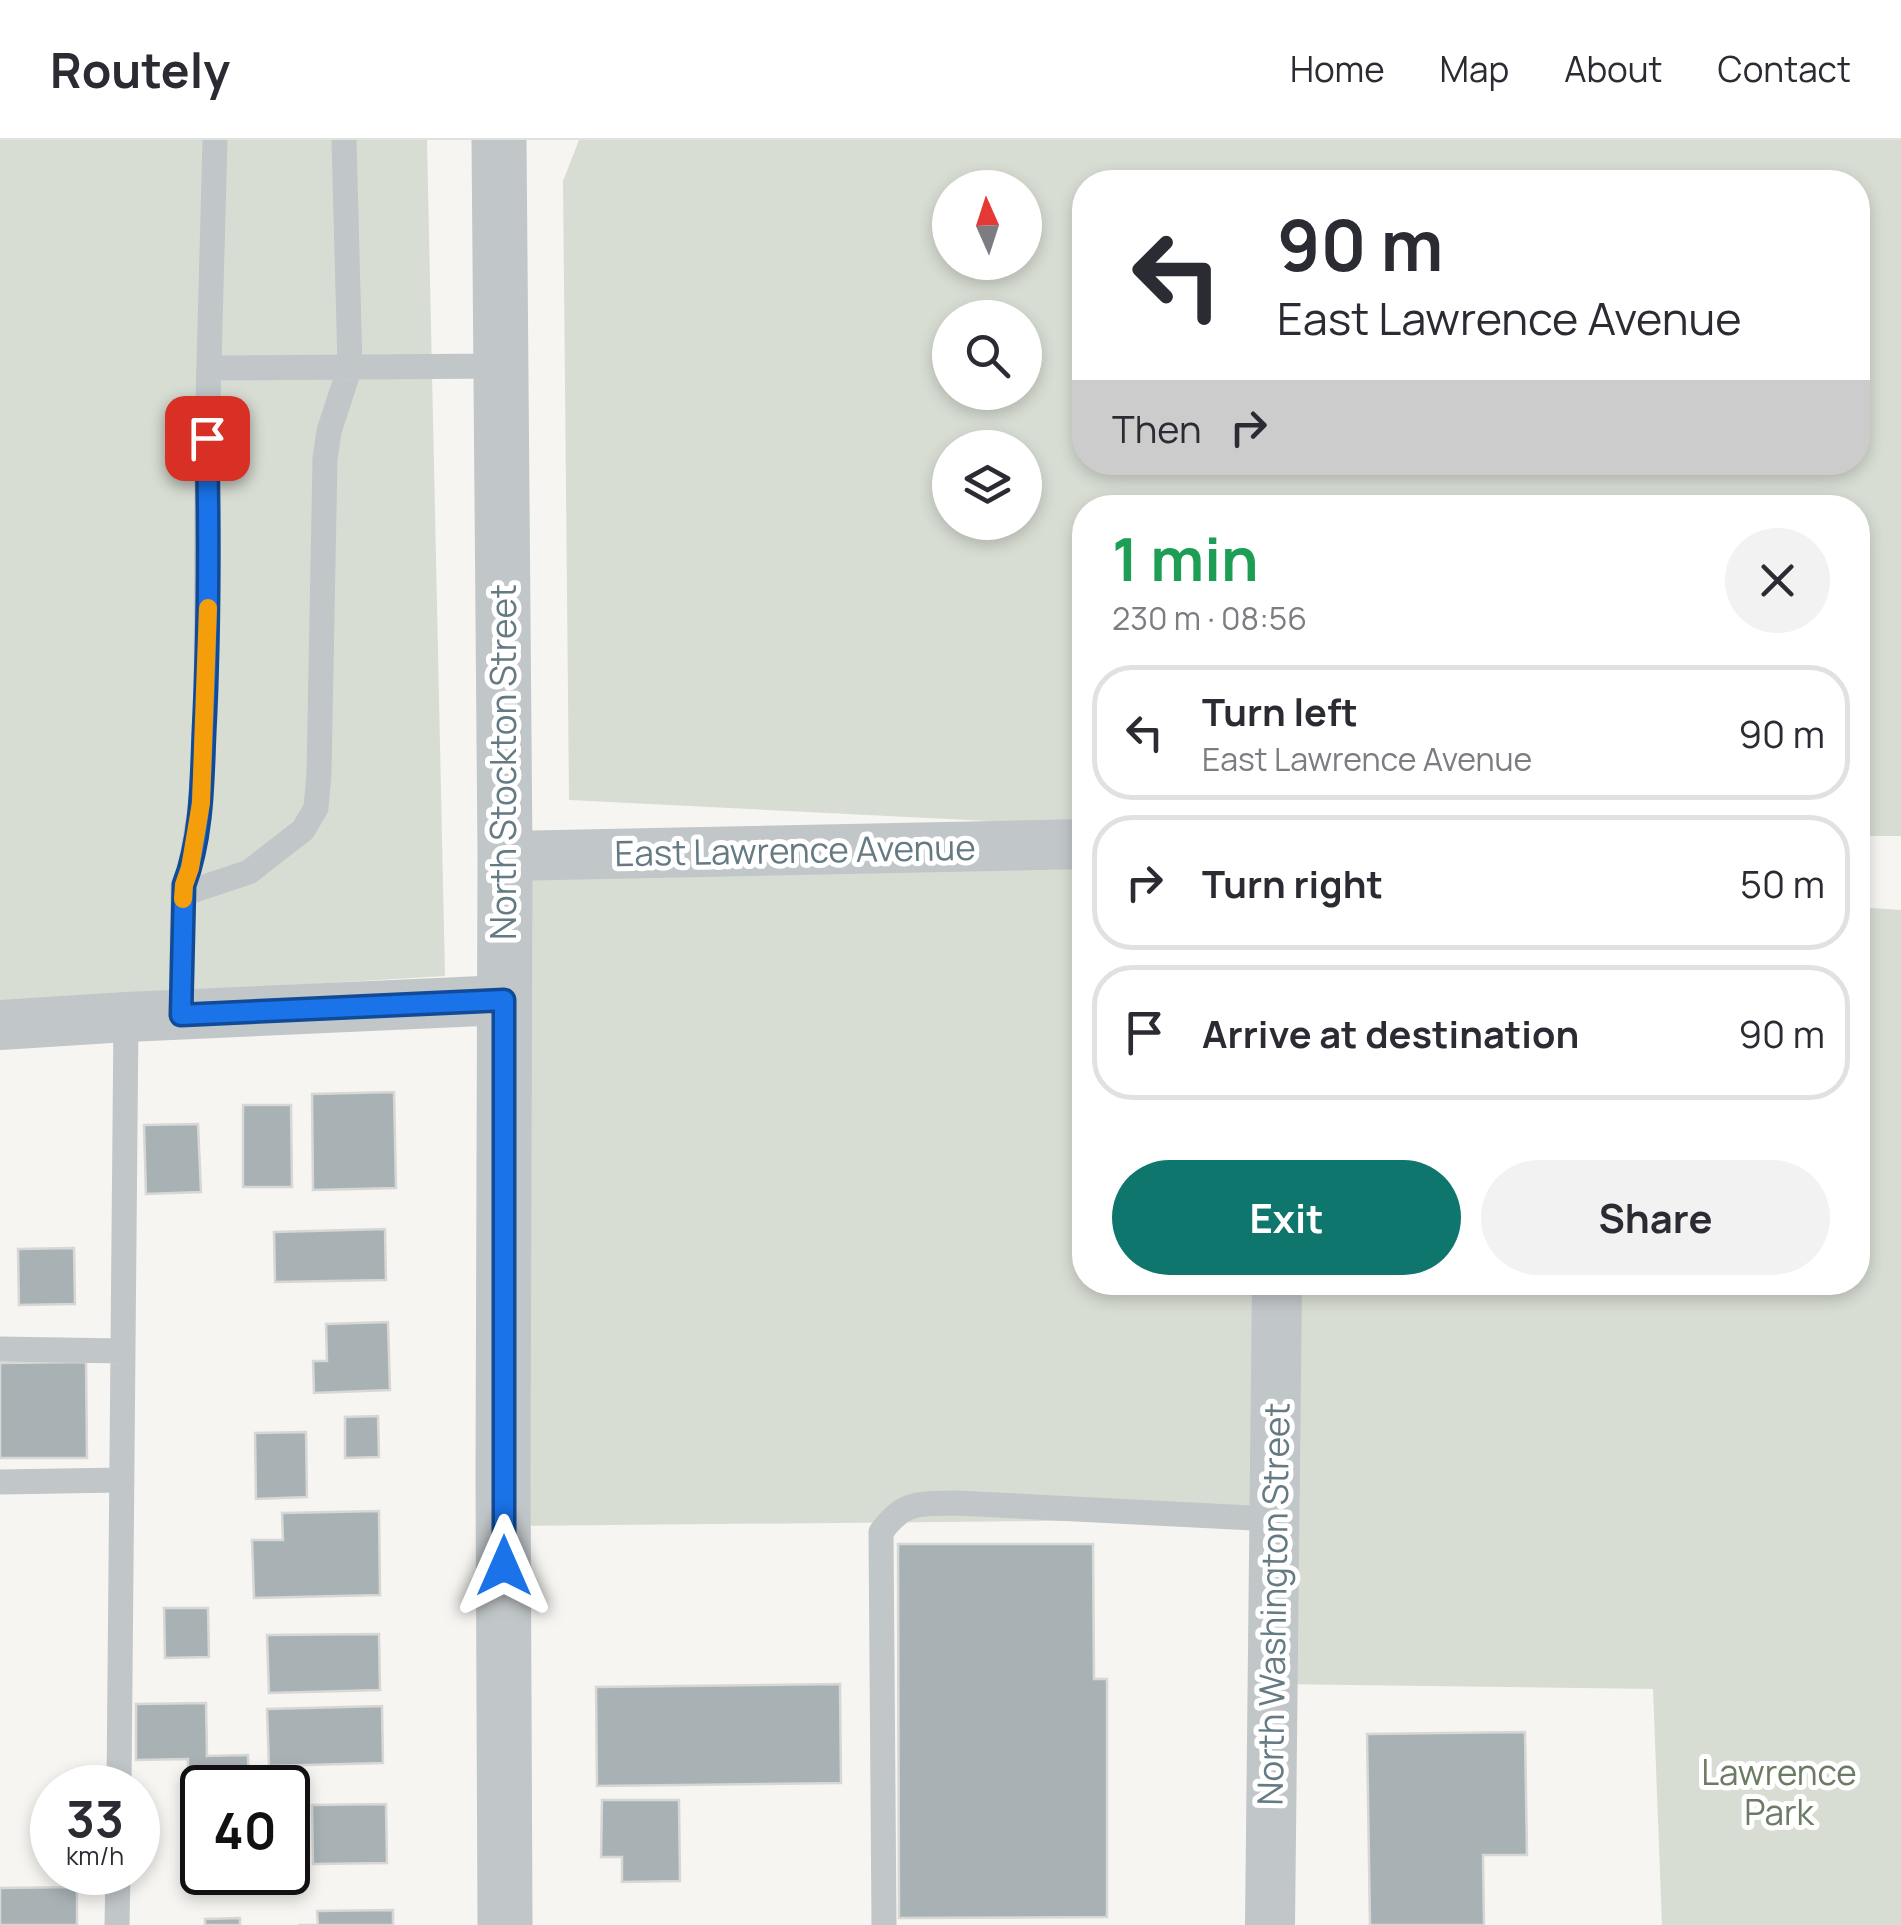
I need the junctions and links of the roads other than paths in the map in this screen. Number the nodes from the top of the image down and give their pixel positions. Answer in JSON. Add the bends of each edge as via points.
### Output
{"nodes":[{"id":1,"x":215,"y":140,"type":"edge"},
{"id":2,"x":344,"y":140,"type":"edge"},
{"id":3,"x":499,"y":140,"type":"edge"},
{"id":4,"x":501,"y":366,"type":"junction"},
{"id":5,"x":350,"y":367,"type":"junction"},
{"id":6,"x":209,"y":368,"type":"junction"},
{"id":7,"x":1072,"y":844,"type":"edge"},
{"id":8,"x":505,"y":856,"type":"junction"},
{"id":9,"x":184,"y":894,"type":"junction"},
{"id":10,"x":504,"y":1000,"type":"junction"},
{"id":11,"x":181,"y":1015,"type":"junction"},
{"id":12,"x":126,"y":1017,"type":"junction"},
{"id":13,"x":0,"y":1026,"type":"edge"},
{"id":14,"x":1278,"y":1295,"type":"edge"},
{"id":15,"x":0,"y":1349,"type":"edge"},
{"id":16,"x":123,"y":1350,"type":"junction"},
{"id":17,"x":122,"y":1480,"type":"junction"},
{"id":18,"x":0,"y":1482,"type":"edge"},
{"id":19,"x":1274,"y":1519,"type":"junction"},
{"id":20,"x":119,"y":1765,"type":"edge"},
{"id":21,"x":118,"y":1895,"type":"edge"},
{"id":22,"x":118,"y":1925,"type":"edge"},
{"id":23,"x":505,"y":1925,"type":"edge"},
{"id":24,"x":884,"y":1925,"type":"edge"},
{"id":25,"x":1270,"y":1925,"type":"edge"}],
"edges":[{"from":1,"to":6,"type":"lane"},
{"from":2,"to":5,"type":"lane"},
{"from":3,"to":4,"type":"street","name":"North Stockton Street"},
{"from":4,"to":5,"type":"lane"},
{"from":4,"to":8,"type":"street","name":"North Stockton Street"},
{"from":5,"to":6,"type":"lane"},
{"from":5,"to":9,"type":"lane","via":[[326,458],[316,808],[302,830],[249,872]]},
{"from":6,"to":9,"type":"lane","via":[[201,803]]},
{"from":7,"to":8,"type":"street","name":"East Lawrence Avenue"},
{"from":8,"to":10,"type":"street","name":"North Stockton Street"},
{"from":9,"to":11,"type":"lane"},
{"from":10,"to":11,"type":"street"},
{"from":10,"to":23,"type":"street","name":"North Stockton Street"},
{"from":11,"to":12,"type":"street"},
{"from":12,"to":13,"type":"street"},
{"from":12,"to":16,"type":"lane"},
{"from":14,"to":19,"type":"street","name":"North Washington Street"},
{"from":15,"to":16,"type":"lane"},
{"from":16,"to":17,"type":"lane"},
{"from":17,"to":18,"type":"lane"},
{"from":17,"to":20,"type":"lane"},
{"from":19,"to":24,"type":"lane","via":[[956,1503],[916,1504],[895,1513],[880,1532]]},
{"from":19,"to":25,"type":"street","name":"North Washington Street"},
{"from":21,"to":22,"type":"lane"}]}
